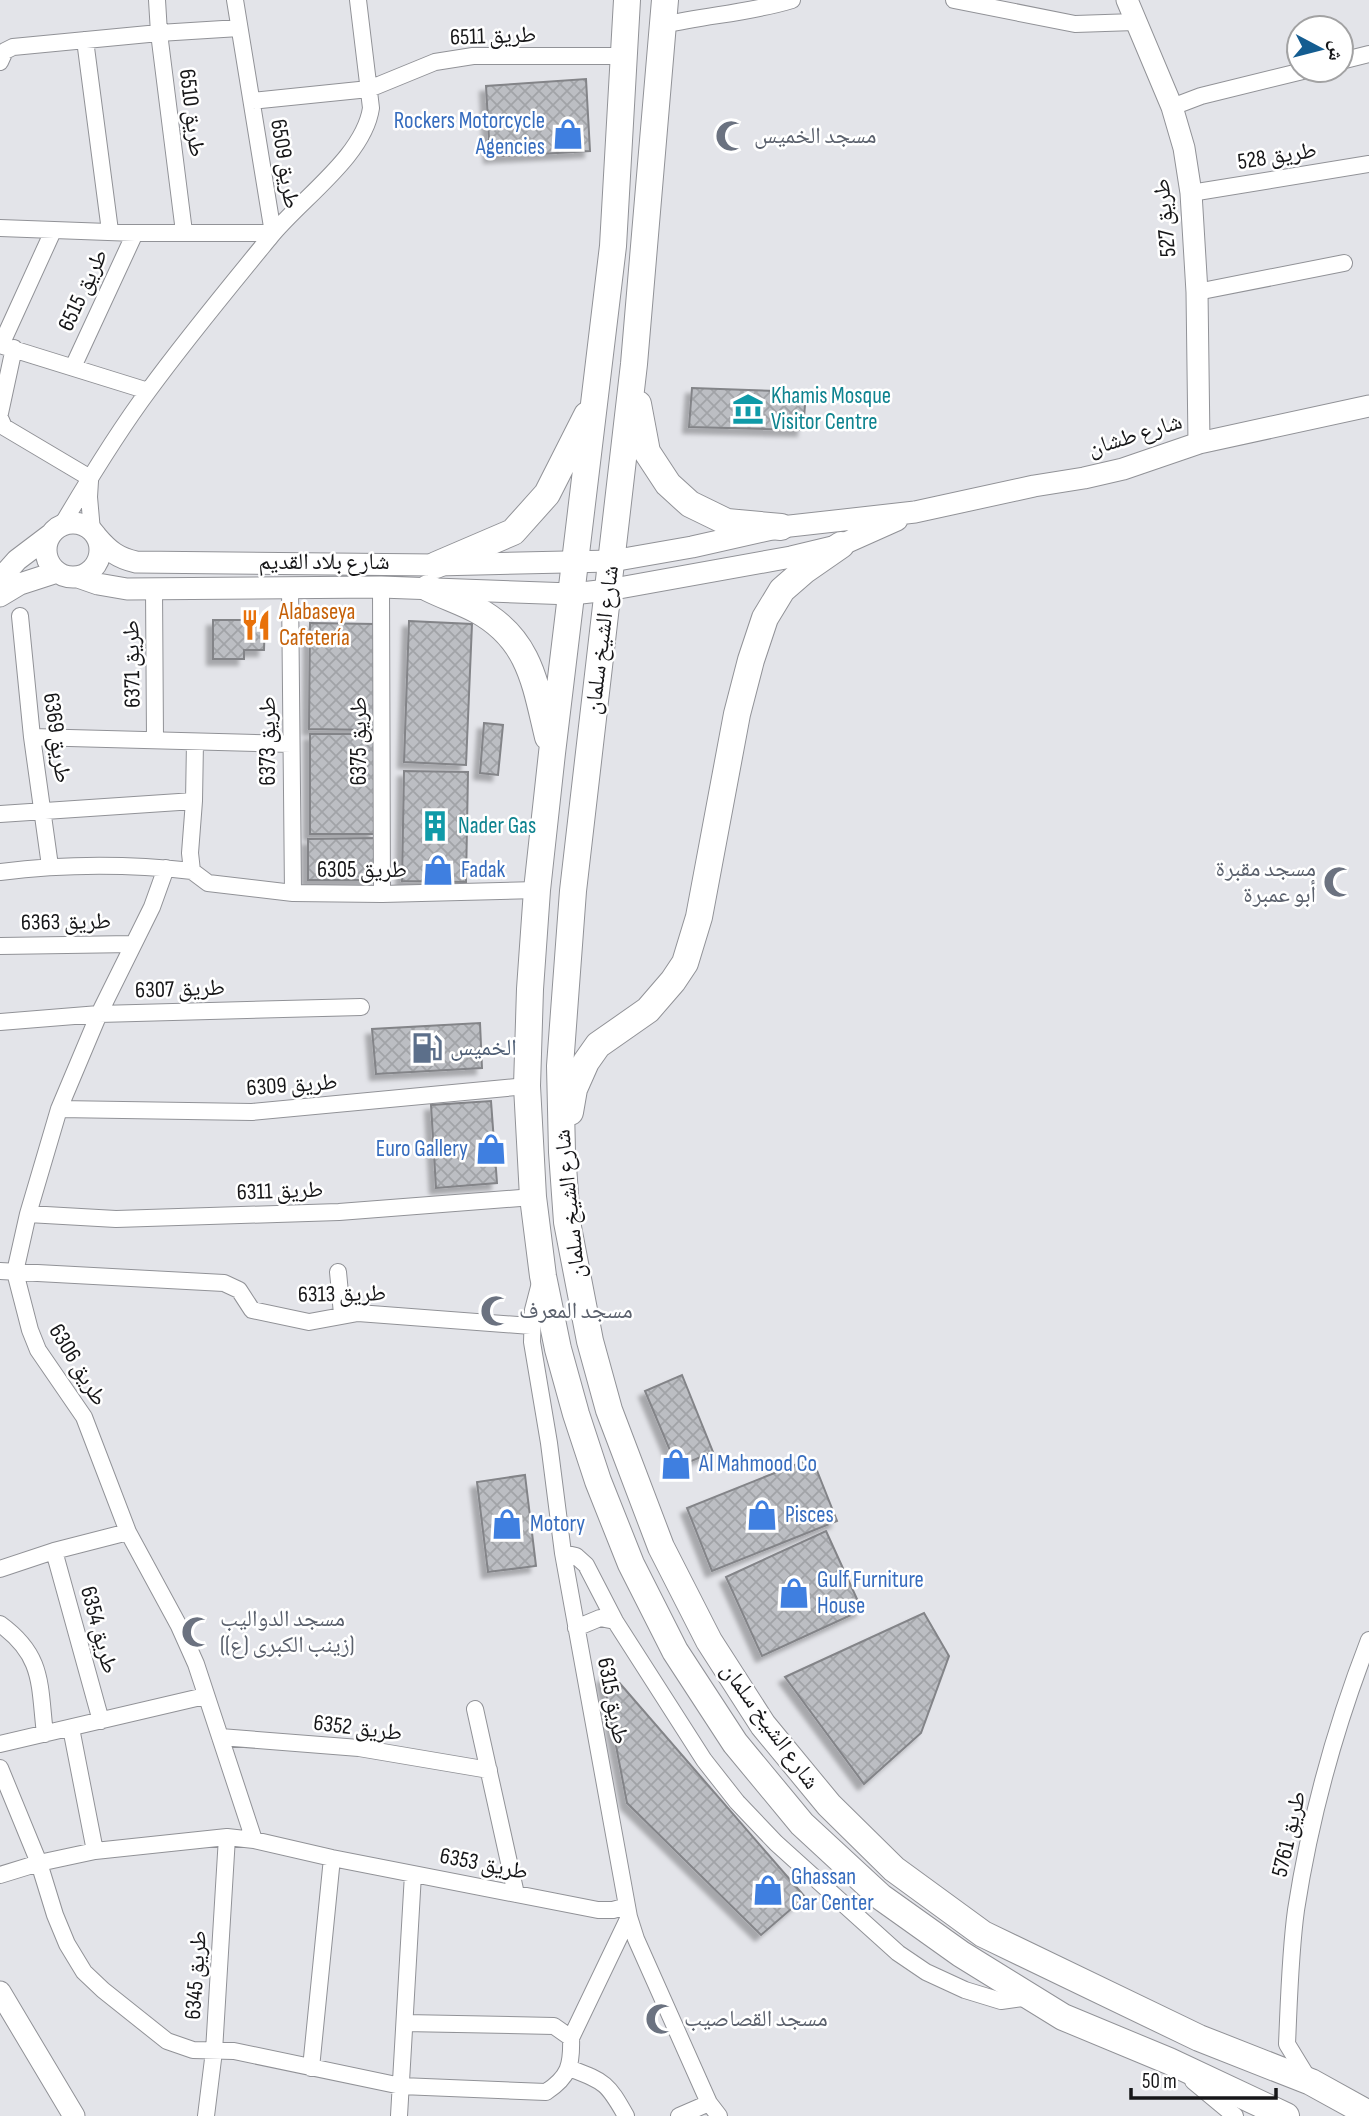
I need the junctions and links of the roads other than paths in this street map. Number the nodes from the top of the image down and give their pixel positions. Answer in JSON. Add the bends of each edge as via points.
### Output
{"nodes":[{"id":1,"x":157,"y":0,"type":"edge"},
{"id":2,"x":235,"y":0,"type":"edge"},
{"id":3,"x":358,"y":0,"type":"edge"},
{"id":4,"x":627,"y":0,"type":"edge"},
{"id":5,"x":678,"y":0,"type":"edge"},
{"id":6,"x":954,"y":0,"type":"edge"},
{"id":7,"x":1127,"y":0,"type":"edge"},
{"id":8,"x":784,"y":1,"type":"edge"},
{"id":9,"x":1029,"y":7,"type":"edge"},
{"id":10,"x":664,"y":12,"type":"edge"},
{"id":11,"x":1135,"y":22,"type":"junction"},
{"id":12,"x":239,"y":28,"type":"junction"},
{"id":13,"x":159,"y":33,"type":"junction"},
{"id":14,"x":85,"y":40,"type":"junction"},
{"id":15,"x":2,"y":53,"type":"edge"},
{"id":16,"x":624,"y":55,"type":"junction"},
{"id":17,"x":1285,"y":75,"type":"edge"},
{"id":18,"x":369,"y":89,"type":"junction"},
{"id":19,"x":251,"y":101,"type":"junction"},
{"id":20,"x":1172,"y":107,"type":"junction"},
{"id":21,"x":1369,"y":164,"type":"edge"},
{"id":22,"x":1191,"y":193,"type":"junction"},
{"id":23,"x":0,"y":228,"type":"edge"},
{"id":24,"x":53,"y":231,"type":"junction"},
{"id":25,"x":110,"y":231,"type":"junction"},
{"id":26,"x":184,"y":232,"type":"junction"},
{"id":27,"x":135,"y":233,"type":"junction"},
{"id":28,"x":273,"y":233,"type":"junction"},
{"id":29,"x":1344,"y":263,"type":"dead end"},
{"id":30,"x":1197,"y":292,"type":"junction"},
{"id":31,"x":5,"y":346,"type":"edge"},
{"id":32,"x":634,"y":364,"type":"junction"},
{"id":33,"x":73,"y":367,"type":"junction"},
{"id":34,"x":148,"y":391,"type":"junction"},
{"id":35,"x":596,"y":398,"type":"junction"},
{"id":36,"x":1369,"y":407,"type":"edge"},
{"id":37,"x":0,"y":413,"type":"edge"},
{"id":38,"x":0,"y":418,"type":"edge"},
{"id":39,"x":1199,"y":443,"type":"junction"},
{"id":40,"x":90,"y":478,"type":"junction"},
{"id":41,"x":915,"y":512,"type":"junction"},
{"id":42,"x":781,"y":527,"type":"junction"},
{"id":43,"x":56,"y":530,"type":"junction"},
{"id":44,"x":95,"y":534,"type":"junction"},
{"id":45,"x":841,"y":545,"type":"junction"},
{"id":46,"x":612,"y":561,"type":"junction"},
{"id":47,"x":576,"y":563,"type":"junction"},
{"id":48,"x":68,"y":574,"type":"junction"},
{"id":49,"x":432,"y":576,"type":"junction"},
{"id":50,"x":0,"y":579,"type":"edge"},
{"id":51,"x":381,"y":587,"type":"junction"},
{"id":52,"x":290,"y":588,"type":"junction"},
{"id":53,"x":154,"y":589,"type":"junction"},
{"id":54,"x":608,"y":590,"type":"junction"},
{"id":55,"x":572,"y":594,"type":"junction"},
{"id":56,"x":0,"y":596,"type":"edge"},
{"id":57,"x":20,"y":616,"type":"dead end"},
{"id":58,"x":32,"y":737,"type":"junction"},
{"id":59,"x":155,"y":739,"type":"junction"},
{"id":60,"x":195,"y":742,"type":"junction"},
{"id":61,"x":291,"y":744,"type":"junction"},
{"id":62,"x":552,"y":754,"type":"junction"},
{"id":63,"x":194,"y":802,"type":"junction"},
{"id":64,"x":44,"y":811,"type":"junction"},
{"id":65,"x":0,"y":814,"type":"edge"},
{"id":66,"x":50,"y":866,"type":"junction"},
{"id":67,"x":166,"y":868,"type":"junction"},
{"id":68,"x":192,"y":871,"type":"junction"},
{"id":69,"x":0,"y":872,"type":"edge"},
{"id":70,"x":537,"y":890,"type":"junction"},
{"id":71,"x":293,"y":893,"type":"junction"},
{"id":72,"x":382,"y":894,"type":"junction"},
{"id":73,"x":133,"y":944,"type":"junction"},
{"id":74,"x":0,"y":946,"type":"edge"},
{"id":75,"x":361,"y":1007,"type":"dead end"},
{"id":76,"x":99,"y":1014,"type":"junction"},
{"id":77,"x":0,"y":1022,"type":"edge"},
{"id":78,"x":527,"y":1086,"type":"junction"},
{"id":79,"x":59,"y":1109,"type":"junction"},
{"id":80,"x":562,"y":1152,"type":"junction"},
{"id":81,"x":533,"y":1197,"type":"junction"},
{"id":82,"x":28,"y":1214,"type":"junction"},
{"id":83,"x":7,"y":1271,"type":"edge"},
{"id":84,"x":338,"y":1272,"type":"dead end"},
{"id":85,"x":543,"y":1276,"type":"junction"},
{"id":86,"x":342,"y":1314,"type":"junction"},
{"id":87,"x":531,"y":1326,"type":"junction"},
{"id":88,"x":128,"y":1532,"type":"junction"},
{"id":89,"x":54,"y":1551,"type":"junction"},
{"id":90,"x":563,"y":1553,"type":"junction"},
{"id":91,"x":0,"y":1569,"type":"edge"},
{"id":92,"x":615,"y":1621,"type":"junction"},
{"id":93,"x":0,"y":1624,"type":"edge"},
{"id":94,"x":576,"y":1628,"type":"junction"},
{"id":95,"x":1369,"y":1640,"type":"edge"},
{"id":96,"x":205,"y":1696,"type":"junction"},
{"id":97,"x":475,"y":1709,"type":"dead end"},
{"id":98,"x":101,"y":1721,"type":"junction"},
{"id":99,"x":71,"y":1728,"type":"junction"},
{"id":100,"x":45,"y":1734,"type":"junction"},
{"id":101,"x":220,"y":1737,"type":"junction"},
{"id":102,"x":0,"y":1744,"type":"edge"},
{"id":103,"x":0,"y":1768,"type":"edge"},
{"id":104,"x":489,"y":1770,"type":"junction"},
{"id":105,"x":227,"y":1837,"type":"junction"},
{"id":106,"x":254,"y":1840,"type":"junction"},
{"id":107,"x":95,"y":1851,"type":"junction"},
{"id":108,"x":332,"y":1858,"type":"junction"},
{"id":109,"x":39,"y":1863,"type":"junction"},
{"id":110,"x":413,"y":1874,"type":"junction"},
{"id":111,"x":0,"y":1875,"type":"edge"},
{"id":112,"x":516,"y":1894,"type":"junction"},
{"id":113,"x":628,"y":1912,"type":"junction"},
{"id":114,"x":0,"y":1992,"type":"edge"},
{"id":115,"x":1030,"y":1997,"type":"junction"},
{"id":116,"x":7,"y":2016,"type":"edge"},
{"id":117,"x":405,"y":2023,"type":"junction"},
{"id":118,"x":571,"y":2038,"type":"junction"},
{"id":119,"x":1287,"y":2044,"type":"junction"},
{"id":120,"x":214,"y":2052,"type":"junction"},
{"id":121,"x":1169,"y":2061,"type":"junction"},
{"id":122,"x":1262,"y":2064,"type":"junction"},
{"id":123,"x":569,"y":2067,"type":"junction"},
{"id":124,"x":311,"y":2068,"type":"junction"},
{"id":125,"x":1311,"y":2082,"type":"junction"},
{"id":126,"x":401,"y":2086,"type":"junction"},
{"id":127,"x":714,"y":2110,"type":"edge"},
{"id":128,"x":1369,"y":2114,"type":"edge"},
{"id":129,"x":74,"y":2116,"type":"edge"},
{"id":130,"x":206,"y":2116,"type":"edge"},
{"id":131,"x":400,"y":2116,"type":"edge"},
{"id":132,"x":626,"y":2116,"type":"edge"},
{"id":133,"x":679,"y":2116,"type":"edge"},
{"id":134,"x":1235,"y":2116,"type":"edge"},
{"id":135,"x":1286,"y":2116,"type":"edge"}],
"edges":[{"from":1,"to":13,"type":"street","name":"طريق 6510"},
{"from":2,"to":12,"type":"street","name":"طريق 6509"},
{"from":3,"to":18,"type":"street"},
{"from":4,"to":16,"type":"main road","name":"شارع الشيخ سلمان"},
{"from":5,"to":10,"type":"street"},
{"from":6,"to":9,"type":"street"},
{"from":7,"to":11,"type":"street","name":"طريق 527"},
{"from":8,"to":10,"type":"street","via":[[693,18]]},
{"from":9,"to":11,"type":"street","via":[[1075,24]]},
{"from":10,"to":32,"type":"main road","name":"شارع الشيخ سلمان"},
{"from":11,"to":20,"type":"street","name":"طريق 527"},
{"from":12,"to":13,"type":"street"},
{"from":12,"to":19,"type":"street","name":"طريق 6509"},
{"from":13,"to":14,"type":"street"},
{"from":13,"to":26,"type":"street","name":"طريق 6510"},
{"from":14,"to":15,"type":"street","via":[[13,47]]},
{"from":14,"to":25,"type":"street"},
{"from":16,"to":18,"type":"street","name":"طريق 6511","via":[[473,56],[435,62]]},
{"from":16,"to":35,"type":"main road","name":"شارع الشيخ سلمان","via":[[612,247]]},
{"from":17,"to":20,"type":"street"},
{"from":18,"to":19,"type":"street","name":"طريق 6509"},
{"from":18,"to":28,"type":"street","via":[[369,120],[358,144]]},
{"from":19,"to":28,"type":"street","name":"طريق 6509"},
{"from":20,"to":22,"type":"street","name":"طريق 527"},
{"from":21,"to":22,"type":"street","name":"طريق 528"},
{"from":22,"to":30,"type":"street","name":"طريق 527"},
{"from":23,"to":24,"type":"street"},
{"from":24,"to":25,"type":"street"},
{"from":24,"to":31,"type":"street"},
{"from":25,"to":27,"type":"street"},
{"from":26,"to":27,"type":"street"},
{"from":26,"to":28,"type":"street"},
{"from":27,"to":33,"type":"street","name":"طريق 6515"},
{"from":28,"to":34,"type":"street"},
{"from":29,"to":30,"type":"street"},
{"from":30,"to":39,"type":"street","name":"طريق 527"},
{"from":31,"to":33,"type":"street","name":"طريق 6515"},
{"from":31,"to":37,"type":"street"},
{"from":32,"to":42,"type":"main road","via":[[647,453],[668,484],[690,503],[727,522]]},
{"from":32,"to":46,"type":"main road","name":"شارع الشيخ سلمان"},
{"from":33,"to":34,"type":"street","name":"طريق 6515"},
{"from":34,"to":40,"type":"street"},
{"from":35,"to":47,"type":"main road","name":"شارع الشيخ سلمان"},
{"from":35,"to":49,"type":"main road","via":[[547,494],[513,532]]},
{"from":36,"to":39,"type":"street","name":"شارع طشان"},
{"from":38,"to":40,"type":"street","via":[[4,427]]},
{"from":39,"to":41,"type":"street","name":"شارع طشان","via":[[1123,469]]},
{"from":40,"to":43,"type":"street"},
{"from":40,"to":44,"type":"street"},
{"from":41,"to":42,"type":"street","name":"شارع طشان"},
{"from":41,"to":45,"type":"street","name":"شارع طشان"},
{"from":42,"to":46,"type":"street","name":"شارع طشان"},
{"from":43,"to":44,"type":"street","via":[[78,523]]},
{"from":43,"to":48,"type":"street","via":[[47,541],[46,555],[52,568]]},
{"from":43,"to":50,"type":"street"},
{"from":44,"to":48,"type":"street","via":[[100,554],[93,569]]},
{"from":44,"to":49,"type":"street","name":"شارع بلاد القديم","via":[[111,553],[136,562]]},
{"from":45,"to":54,"type":"street","name":"شارع طشان"},
{"from":45,"to":80,"type":"main road","via":[[782,590],[765,618],[737,714],[699,917],[685,963],[648,1010],[598,1045],[586,1062],[574,1089]]},
{"from":46,"to":47,"type":"street","name":"شارع طشان"},
{"from":46,"to":54,"type":"main road","name":"شارع الشيخ سلمان"},
{"from":47,"to":49,"type":"street","name":"شارع بلاد القديم"},
{"from":47,"to":55,"type":"main road","name":"شارع الشيخ سلمان"},
{"from":48,"to":53,"type":"street","name":"شارع بلاد القديم","via":[[114,587]]},
{"from":48,"to":56,"type":"street","via":[[20,584]]},
{"from":49,"to":51,"type":"street","name":"شارع بلاد القديم"},
{"from":49,"to":55,"type":"street","name":"شارع بلاد القديم"},
{"from":49,"to":62,"type":"main road","via":[[514,638],[532,673]]},
{"from":51,"to":52,"type":"street","name":"شارع بلاد القديم"},
{"from":51,"to":72,"type":"street","name":"طريق 6375"},
{"from":52,"to":53,"type":"street","name":"شارع بلاد القديم"},
{"from":52,"to":61,"type":"street","name":"طريق 6373"},
{"from":53,"to":59,"type":"street","name":"طريق 6371"},
{"from":54,"to":55,"type":"street","name":"شارع طشان"},
{"from":54,"to":80,"type":"main road","name":"شارع الشيخ سلمان","via":[[563,1004]]},
{"from":55,"to":62,"type":"main road","name":"شارع الشيخ سلمان"},
{"from":57,"to":58,"type":"street","name":"طريق 6369"},
{"from":58,"to":59,"type":"street","name":"طريق 6371"},
{"from":58,"to":64,"type":"street","name":"طريق 6369"},
{"from":59,"to":60,"type":"street","name":"طريق 6371"},
{"from":60,"to":61,"type":"street","name":"طريق 6371"},
{"from":60,"to":63,"type":"street"},
{"from":61,"to":71,"type":"street","name":"طريق 6373"},
{"from":62,"to":70,"type":"main road","name":"شارع الشيخ سلمان"},
{"from":63,"to":64,"type":"street"},
{"from":63,"to":68,"type":"street"},
{"from":64,"to":65,"type":"street"},
{"from":64,"to":66,"type":"street","name":"طريق 6369"},
{"from":66,"to":67,"type":"street"},
{"from":66,"to":69,"type":"street"},
{"from":67,"to":68,"type":"street","name":"طريق 6305"},
{"from":67,"to":73,"type":"street","name":"طريق 6306"},
{"from":68,"to":71,"type":"street","name":"طريق 6305","via":[[208,883]]},
{"from":70,"to":72,"type":"street","name":"طريق 6305"},
{"from":70,"to":78,"type":"main road","name":"شارع الشيخ سلمان"},
{"from":71,"to":72,"type":"street","name":"طريق 6305"},
{"from":73,"to":74,"type":"street","name":"طريق 6363"},
{"from":73,"to":76,"type":"street","name":"طريق 6306"},
{"from":75,"to":76,"type":"street","name":"طريق 6307"},
{"from":76,"to":77,"type":"street","name":"طريق 6307"},
{"from":76,"to":79,"type":"street","name":"طريق 6306"},
{"from":78,"to":79,"type":"street","name":"طريق 6309","via":[[252,1112]]},
{"from":78,"to":81,"type":"main road","name":"شارع الشيخ سلمان"},
{"from":79,"to":82,"type":"street","name":"طريق 6306"},
{"from":80,"to":122,"type":"main road","name":"شارع الشيخ سلمان","via":[[578,1287],[618,1436],[661,1547],[709,1641],[763,1725],[829,1805],[894,1869],[983,1934]]},
{"from":81,"to":82,"type":"street","name":"طريق 6311","via":[[339,1212],[116,1219]]},
{"from":81,"to":85,"type":"main road","name":"شارع الشيخ سلمان"},
{"from":82,"to":83,"type":"street","name":"طريق 6306"},
{"from":83,"to":86,"type":"street","name":"طريق 6313","via":[[224,1283],[239,1290],[255,1311],[309,1322]]},
{"from":83,"to":88,"type":"street","name":"طريق 6306","via":[[38,1350],[84,1417]]},
{"from":84,"to":86,"type":"street"},
{"from":85,"to":87,"type":"street","name":"طريق 6315"},
{"from":85,"to":115,"type":"main road","name":"شارع الشيخ سلمان","via":[[576,1414],[631,1564],[676,1651],[735,1743],[802,1824],[881,1897]]},
{"from":86,"to":87,"type":"street","name":"طريق 6313"},
{"from":87,"to":90,"type":"street","name":"طريق 6315"},
{"from":88,"to":89,"type":"street"},
{"from":88,"to":96,"type":"street","name":"طريق 6306","via":[[179,1626]]},
{"from":89,"to":91,"type":"street"},
{"from":89,"to":98,"type":"street","name":"طريق 6354"},
{"from":90,"to":92,"type":"street","via":[[586,1564]]},
{"from":90,"to":94,"type":"street","name":"طريق 6315"},
{"from":92,"to":94,"type":"street","via":[[600,1618]]},
{"from":92,"to":115,"type":"street","via":[[704,1760],[737,1802],[836,1899],[926,1972],[1001,2001]]},
{"from":93,"to":100,"type":"street","via":[[20,1640],[32,1658]]},
{"from":94,"to":113,"type":"street","name":"طريق 6315"},
{"from":95,"to":119,"type":"street","name":"طريق 5761","via":[[1308,1843],[1296,1912]]},
{"from":96,"to":98,"type":"street"},
{"from":96,"to":101,"type":"street","name":"طريق 6306"},
{"from":97,"to":104,"type":"street"},
{"from":98,"to":99,"type":"street"},
{"from":99,"to":100,"type":"street"},
{"from":99,"to":107,"type":"street"},
{"from":100,"to":102,"type":"street"},
{"from":101,"to":104,"type":"street","name":"طريق 6352","via":[[359,1748]]},
{"from":101,"to":106,"type":"street","name":"طريق 6306"},
{"from":103,"to":109,"type":"street"},
{"from":104,"to":112,"type":"street"},
{"from":105,"to":106,"type":"street","name":"طريق 6353"},
{"from":105,"to":107,"type":"street","name":"طريق 6353"},
{"from":105,"to":120,"type":"street","name":"طريق 6345"},
{"from":106,"to":108,"type":"street","name":"طريق 6353"},
{"from":107,"to":109,"type":"street","name":"طريق 6353"},
{"from":108,"to":110,"type":"street","name":"طريق 6353"},
{"from":108,"to":124,"type":"street"},
{"from":109,"to":111,"type":"street","name":"طريق 6353"},
{"from":109,"to":120,"type":"street","via":[[59,1925],[84,1972],[167,2041]]},
{"from":110,"to":112,"type":"street","name":"طريق 6353"},
{"from":110,"to":117,"type":"street"},
{"from":112,"to":113,"type":"street","name":"طريق 6353"},
{"from":113,"to":118,"type":"street"},
{"from":113,"to":127,"type":"street","name":"طريق 6315"},
{"from":114,"to":116,"type":"street"},
{"from":115,"to":121,"type":"main road","name":"شارع الشيخ سلمان","via":[[1063,2017]]},
{"from":116,"to":129,"type":"street"},
{"from":117,"to":118,"type":"street","via":[[554,2026]]},
{"from":117,"to":126,"type":"street"},
{"from":118,"to":123,"type":"street"},
{"from":119,"to":122,"type":"street"},
{"from":119,"to":125,"type":"street"},
{"from":120,"to":124,"type":"street","via":[[234,2051]]},
{"from":120,"to":130,"type":"street","name":"طريق 6345"},
{"from":121,"to":134,"type":"street"},
{"from":121,"to":135,"type":"main road","name":"شارع الشيخ سلمان"},
{"from":122,"to":125,"type":"main road","name":"شارع الشيخ سلمان"},
{"from":123,"to":126,"type":"street","via":[[560,2082],[545,2092]]},
{"from":123,"to":132,"type":"street","via":[[611,2088]]},
{"from":124,"to":126,"type":"street"},
{"from":125,"to":128,"type":"main road","name":"شارع الشيخ سلمان"},
{"from":126,"to":131,"type":"street"},
{"from":127,"to":133,"type":"street"}]}
